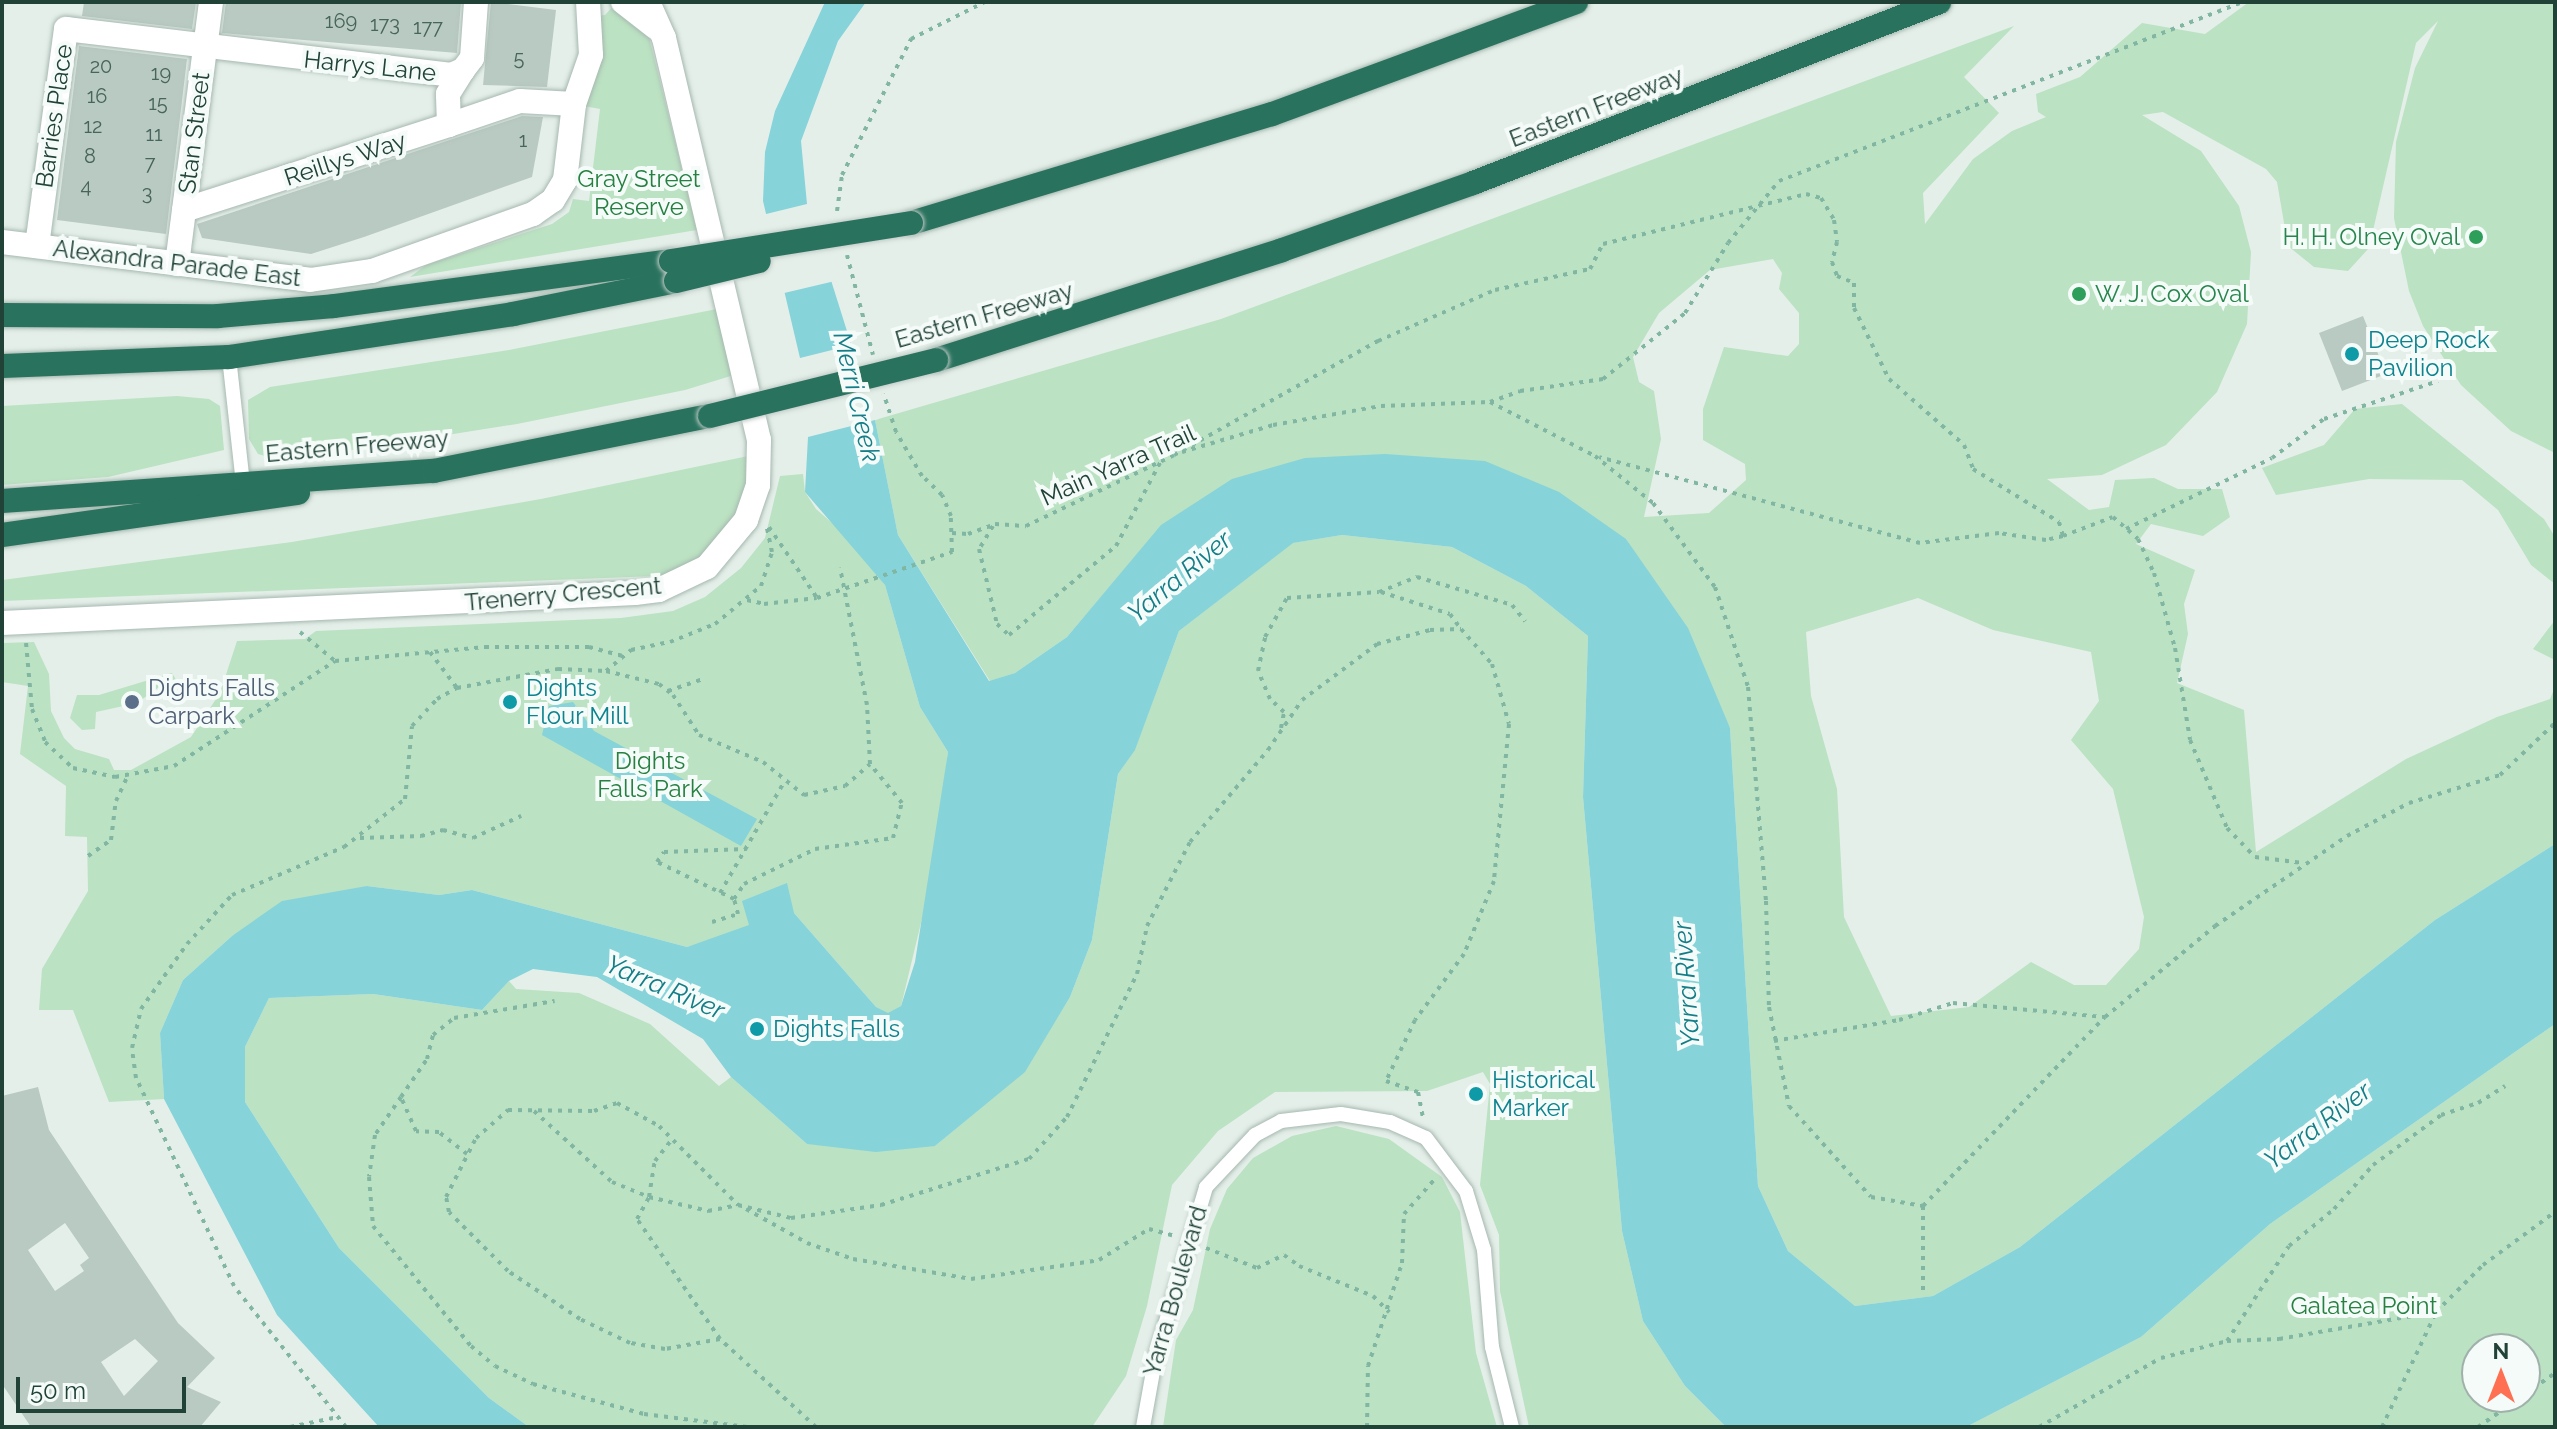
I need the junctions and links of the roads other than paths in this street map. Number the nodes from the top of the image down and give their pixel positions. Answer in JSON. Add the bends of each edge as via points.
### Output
{"nodes":[{"id":1,"x":211,"y":2,"type":"edge"},
{"id":2,"x":476,"y":2,"type":"edge"},
{"id":3,"x":588,"y":2,"type":"edge"},
{"id":4,"x":623,"y":2,"type":"edge"},
{"id":5,"x":648,"y":2,"type":"edge"},
{"id":6,"x":1576,"y":2,"type":"edge"},
{"id":7,"x":1939,"y":2,"type":"edge"},
{"id":8,"x":664,"y":38,"type":"junction"},
{"id":9,"x":205,"y":48,"type":"junction"},
{"id":10,"x":463,"y":70,"type":"junction"},
{"id":11,"x":574,"y":104,"type":"junction"},
{"id":12,"x":449,"y":125,"type":"junction"},
{"id":13,"x":184,"y":210,"type":"junction"},
{"id":14,"x":2,"y":242,"type":"edge"},
{"id":15,"x":37,"y":246,"type":"junction"},
{"id":16,"x":177,"y":264,"type":"junction"},
{"id":17,"x":673,"y":271,"type":"junction"},
{"id":18,"x":2,"y":315,"type":"edge"},
{"id":19,"x":229,"y":357,"type":"junction"},
{"id":20,"x":2,"y":366,"type":"edge"},
{"id":21,"x":434,"y":471,"type":"junction"},
{"id":22,"x":243,"y":483,"type":"junction"},
{"id":23,"x":2,"y":501,"type":"edge"},
{"id":24,"x":2,"y":535,"type":"edge"},
{"id":25,"x":9,"y":622,"type":"edge"},
{"id":26,"x":1143,"y":1427,"type":"edge"},
{"id":27,"x":1512,"y":1427,"type":"edge"}],
"edges":[{"from":1,"to":9,"type":"street","name":"Stan Street"},
{"from":2,"to":10,"type":"street","name":"Harrys Lane","via":[[472,58]]},
{"from":3,"to":11,"type":"street","via":[[591,55]]},
{"from":4,"to":8,"type":"street"},
{"from":5,"to":8,"type":"street","name":"Trenerry Crescent"},
{"from":6,"to":17,"type":"highway","bridge":true,"via":[[1259,118],[911,223]]},
{"from":7,"to":21,"type":"highway","name":"Eastern Freeway","bridge":true,"via":[[1473,183],[936,360],[710,416]]},
{"from":8,"to":25,"type":"street","name":"Trenerry Crescent","via":[[760,452],[758,485],[746,520],[707,567],[659,590],[635,593]]},
{"from":9,"to":10,"type":"street","name":"Harrys Lane","via":[[451,75]]},
{"from":9,"to":13,"type":"street","name":"Stan Street"},
{"from":9,"to":15,"type":"street","name":"Barries Place","via":[[66,29]]},
{"from":10,"to":12,"type":"street","via":[[448,94]]},
{"from":11,"to":12,"type":"street","name":"Reillys Way","via":[[520,101]]},
{"from":11,"to":16,"type":"street","name":"Alexandra Parade East","via":[[565,180],[553,200],[533,214],[372,271],[310,280]]},
{"from":12,"to":13,"type":"street","name":"Reillys Way"},
{"from":13,"to":16,"type":"street","name":"Stan Street"},
{"from":14,"to":15,"type":"street","name":"Alexandra Parade East"},
{"from":15,"to":16,"type":"street","name":"Alexandra Parade East"},
{"from":17,"to":18,"type":"highway","via":[[218,316]]},
{"from":17,"to":19,"type":"highway","via":[[498,317]]},
{"from":19,"to":20,"type":"highway"},
{"from":19,"to":22,"type":"lane"},
{"from":21,"to":22,"type":"highway","name":"Eastern Freeway"},
{"from":21,"to":24,"type":"highway","via":[[179,513]]},
{"from":22,"to":23,"type":"highway","name":"Eastern Freeway"},
{"from":26,"to":27,"type":"lane","name":"Yarra Boulevard","via":[[1147,1388],[1186,1239],[1217,1171],[1255,1135],[1309,1114],[1364,1116],[1426,1138],[1456,1175],[1477,1218],[1495,1366]]}]}
